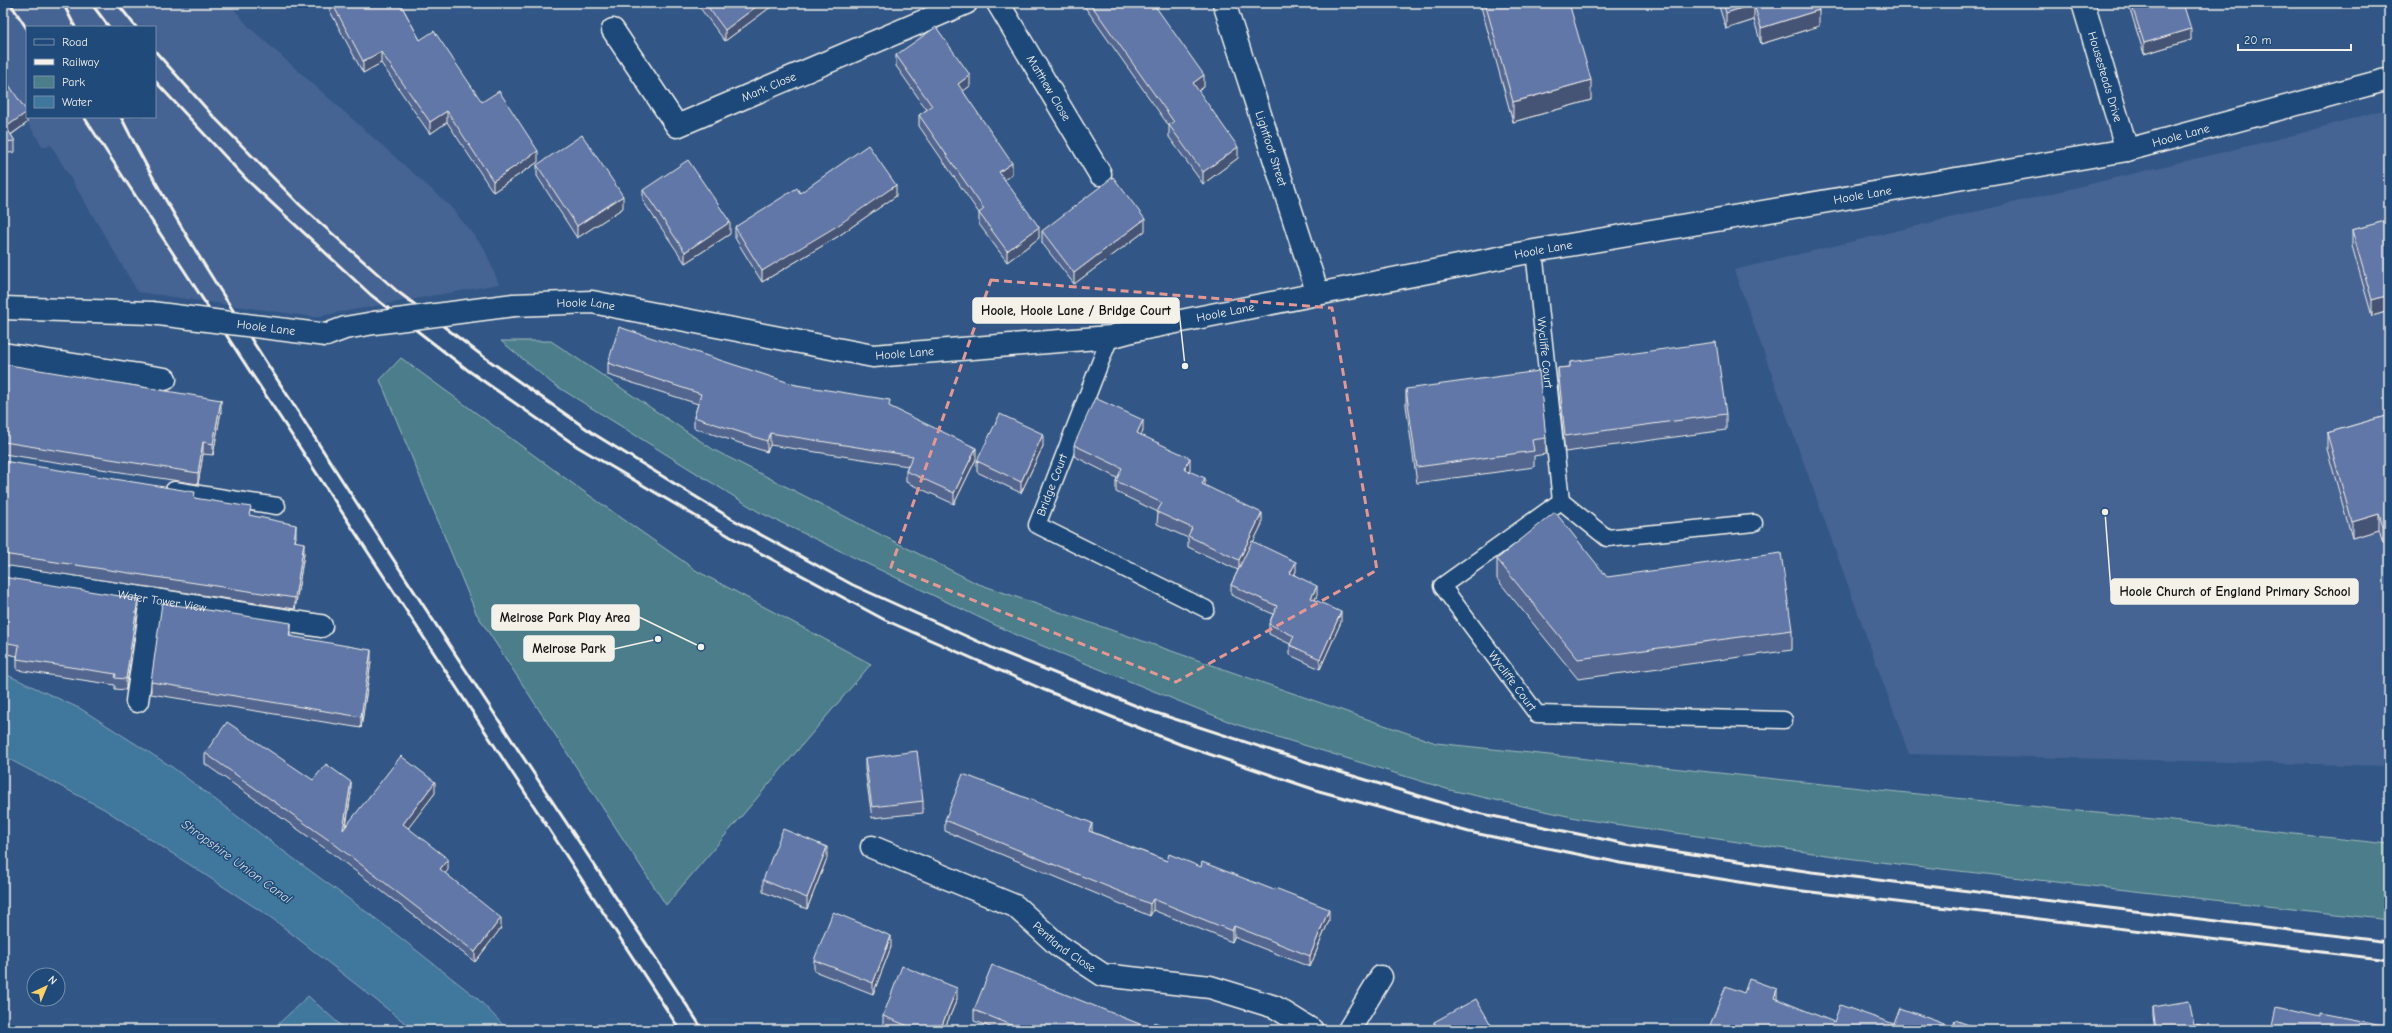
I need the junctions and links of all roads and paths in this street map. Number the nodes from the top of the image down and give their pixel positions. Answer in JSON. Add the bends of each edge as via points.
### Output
{"nodes":[{"id":1,"x":966,"y":3,"type":"edge"},
{"id":2,"x":998,"y":3,"type":"edge"},
{"id":3,"x":1224,"y":3,"type":"edge"},
{"id":4,"x":2083,"y":3,"type":"edge"},
{"id":5,"x":613,"y":30,"type":"dead end"},
{"id":6,"x":2389,"y":79,"type":"edge"},
{"id":7,"x":2127,"y":150,"type":"junction"},
{"id":8,"x":1100,"y":174,"type":"dead end"},
{"id":9,"x":1534,"y":251,"type":"junction"},
{"id":10,"x":1318,"y":294,"type":"junction"},
{"id":11,"x":3,"y":308,"type":"edge"},
{"id":12,"x":1110,"y":337,"type":"junction"},
{"id":13,"x":3,"y":354,"type":"edge"},
{"id":14,"x":165,"y":379,"type":"dead end"},
{"id":15,"x":159,"y":488,"type":"edge"},
{"id":16,"x":1561,"y":501,"type":"junction"},
{"id":17,"x":277,"y":506,"type":"dead end"},
{"id":18,"x":1754,"y":523,"type":"dead end"},
{"id":19,"x":3,"y":576,"type":"edge"},
{"id":20,"x":152,"y":599,"type":"junction"},
{"id":21,"x":1206,"y":609,"type":"dead end"},
{"id":22,"x":321,"y":626,"type":"dead end"},
{"id":23,"x":137,"y":701,"type":"dead end"},
{"id":24,"x":1784,"y":720,"type":"dead end"},
{"id":25,"x":872,"y":847,"type":"dead end"},
{"id":26,"x":1381,"y":977,"type":"dead end"},
{"id":27,"x":1312,"y":1030,"type":"edge"},
{"id":28,"x":1349,"y":1030,"type":"edge"}],
"edges":[{"from":1,"to":5,"type":"street","name":"Mark Close","via":[[677,126]]},
{"from":2,"to":8,"type":"street","name":"Matthew Close"},
{"from":3,"to":10,"type":"street","name":"Lightfoot Street"},
{"from":4,"to":7,"type":"street","name":"Housesteads Drive"},
{"from":6,"to":7,"type":"street","name":"Hoole Lane"},
{"from":7,"to":9,"type":"street","name":"Hoole Lane"},
{"from":9,"to":10,"type":"street","name":"Hoole Lane"},
{"from":9,"to":16,"type":"lane","name":"Wycliffe Court"},
{"from":10,"to":12,"type":"street","name":"Hoole Lane"},
{"from":11,"to":12,"type":"street","name":"Hoole Lane","bridge":true,"via":[[151,313],[326,336],[345,328],[374,322],[514,304],[592,302],[873,356]]},
{"from":12,"to":21,"type":"lane","name":"Bridge Court","via":[[1037,525]]},
{"from":13,"to":14,"type":"street"},
{"from":15,"to":17,"type":"lane"},
{"from":16,"to":18,"type":"lane","via":[[1606,538]]},
{"from":16,"to":24,"type":"lane","name":"Wycliffe Court","via":[[1442,586],[1537,714]]},
{"from":19,"to":20,"type":"street","name":"Water Tower View"},
{"from":20,"to":22,"type":"street","name":"Water Tower View"},
{"from":20,"to":23,"type":"street"},
{"from":25,"to":27,"type":"street","name":"Pentland Close","via":[[1015,906],[1059,946],[1102,975],[1210,987],[1275,1007]]},
{"from":26,"to":28,"type":"street"}]}
